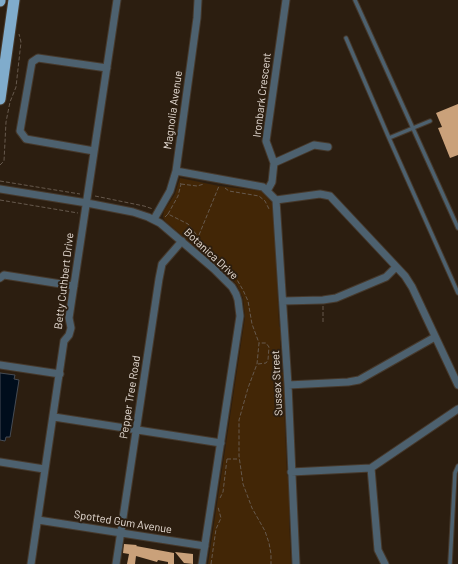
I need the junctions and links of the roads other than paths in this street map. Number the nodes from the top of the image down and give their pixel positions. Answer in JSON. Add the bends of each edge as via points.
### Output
{"nodes":[{"id":1,"x":14,"y":0,"type":"edge"},
{"id":2,"x":117,"y":0,"type":"edge"},
{"id":3,"x":198,"y":0,"type":"edge"},
{"id":4,"x":286,"y":0,"type":"edge"},
{"id":5,"x":356,"y":0,"type":"edge"},
{"id":6,"x":346,"y":38,"type":"dead end"},
{"id":7,"x":107,"y":68,"type":"junction"},
{"id":8,"x":0,"y":99,"type":"edge"},
{"id":9,"x":430,"y":121,"type":"dead end"},
{"id":10,"x":413,"y":128,"type":"junction"},
{"id":11,"x":389,"y":138,"type":"junction"},
{"id":12,"x":328,"y":147,"type":"dead end"},
{"id":13,"x":94,"y":151,"type":"junction"},
{"id":14,"x":274,"y":163,"type":"junction"},
{"id":15,"x":176,"y":171,"type":"junction"},
{"id":16,"x":0,"y":189,"type":"edge"},
{"id":17,"x":267,"y":191,"type":"junction"},
{"id":18,"x":276,"y":200,"type":"junction"},
{"id":19,"x":86,"y":203,"type":"junction"},
{"id":20,"x":157,"y":221,"type":"junction"},
{"id":21,"x":458,"y":228,"type":"edge"},
{"id":22,"x":182,"y":240,"type":"junction"},
{"id":23,"x":396,"y":267,"type":"junction"},
{"id":24,"x":0,"y":278,"type":"edge"},
{"id":25,"x":74,"y":286,"type":"junction"},
{"id":26,"x":458,"y":294,"type":"edge"},
{"id":27,"x":283,"y":301,"type":"junction"},
{"id":28,"x":435,"y":337,"type":"junction"},
{"id":29,"x":0,"y":365,"type":"edge"},
{"id":30,"x":60,"y":374,"type":"junction"},
{"id":31,"x":458,"y":385,"type":"edge"},
{"id":32,"x":288,"y":386,"type":"junction"},
{"id":33,"x":458,"y":409,"type":"edge"},
{"id":34,"x":54,"y":417,"type":"junction"},
{"id":35,"x":136,"y":429,"type":"junction"},
{"id":36,"x":221,"y":443,"type":"junction"},
{"id":37,"x":0,"y":462,"type":"edge"},
{"id":38,"x":458,"y":466,"type":"edge"},
{"id":39,"x":371,"y":468,"type":"junction"},
{"id":40,"x":44,"y":469,"type":"junction"},
{"id":41,"x":292,"y":472,"type":"junction"},
{"id":42,"x":38,"y":520,"type":"junction"},
{"id":43,"x":121,"y":532,"type":"junction"},
{"id":44,"x":205,"y":546,"type":"junction"},
{"id":45,"x":450,"y":563,"type":"dead end"},
{"id":46,"x":31,"y":564,"type":"edge"},
{"id":47,"x":116,"y":564,"type":"edge"},
{"id":48,"x":202,"y":564,"type":"edge"},
{"id":49,"x":296,"y":564,"type":"edge"},
{"id":50,"x":386,"y":564,"type":"edge"}],
"edges":[{"from":1,"to":8,"type":"highway"},
{"from":2,"to":7,"type":"street","name":"Betty Cuthbert Drive"},
{"from":3,"to":15,"type":"street","name":"Magnolia Avenue"},
{"from":4,"to":14,"type":"street","name":"Ironbark Crescent","via":[[266,141]]},
{"from":5,"to":10,"type":"lane"},
{"from":6,"to":11,"type":"lane"},
{"from":7,"to":13,"type":"street","name":"Betty Cuthbert Drive"},
{"from":7,"to":13,"type":"street","via":[[38,58],[32,62],[20,131],[26,139]]},
{"from":9,"to":10,"type":"lane"},
{"from":10,"to":11,"type":"lane"},
{"from":10,"to":21,"type":"lane"},
{"from":11,"to":26,"type":"lane"},
{"from":12,"to":14,"type":"street","via":[[314,145]]},
{"from":13,"to":19,"type":"street","name":"Betty Cuthbert Drive"},
{"from":14,"to":17,"type":"street","name":"Ironbark Crescent","via":[[272,182]]},
{"from":15,"to":17,"type":"street","via":[[263,187]]},
{"from":15,"to":20,"type":"street","name":"Magnolia Avenue"},
{"from":16,"to":19,"type":"street","name":"Botanica Drive"},
{"from":17,"to":18,"type":"street"},
{"from":18,"to":23,"type":"street","via":[[320,194],[330,196]]},
{"from":18,"to":27,"type":"street","name":"Sussex Street"},
{"from":19,"to":20,"type":"street","name":"Botanica Drive","via":[[133,212]]},
{"from":19,"to":25,"type":"street","name":"Betty Cuthbert Drive"},
{"from":20,"to":22,"type":"street","name":"Botanica Drive"},
{"from":22,"to":35,"type":"street","name":"Pepper Tree Road","via":[[162,264]]},
{"from":22,"to":36,"type":"street","name":"Botanica Drive","via":[[225,279],[238,300],[240,316]]},
{"from":23,"to":27,"type":"street","via":[[386,277],[336,298]]},
{"from":23,"to":28,"type":"street","via":[[412,287]]},
{"from":24,"to":25,"type":"street","via":[[4,275]]},
{"from":25,"to":30,"type":"street","name":"Betty Cuthbert Drive","via":[[69,318],[70,335],[64,341]]},
{"from":27,"to":32,"type":"street","name":"Sussex Street"},
{"from":28,"to":31,"type":"street"},
{"from":28,"to":32,"type":"street","via":[[359,380]]},
{"from":29,"to":30,"type":"street"},
{"from":30,"to":34,"type":"street","name":"Betty Cuthbert Drive"},
{"from":32,"to":41,"type":"street","name":"Sussex Street"},
{"from":33,"to":39,"type":"street"},
{"from":34,"to":35,"type":"street"},
{"from":34,"to":40,"type":"street","name":"Betty Cuthbert Drive"},
{"from":35,"to":36,"type":"street"},
{"from":35,"to":43,"type":"street","name":"Pepper Tree Road"},
{"from":36,"to":44,"type":"street","name":"Botanica Drive"},
{"from":37,"to":40,"type":"street"},
{"from":38,"to":45,"type":"lane","via":[[455,473]]},
{"from":39,"to":41,"type":"street"},
{"from":39,"to":50,"type":"street","via":[[378,550]]},
{"from":40,"to":42,"type":"street","name":"Betty Cuthbert Drive"},
{"from":41,"to":49,"type":"street","name":"Sussex Street"},
{"from":42,"to":43,"type":"street","name":"Spotted Gum Avenue"},
{"from":42,"to":46,"type":"street","name":"Betty Cuthbert Drive"},
{"from":43,"to":44,"type":"street","name":"Spotted Gum Avenue"},
{"from":43,"to":47,"type":"street","name":"Pepper Tree Road"},
{"from":44,"to":48,"type":"street","name":"Botanica Drive"}]}
